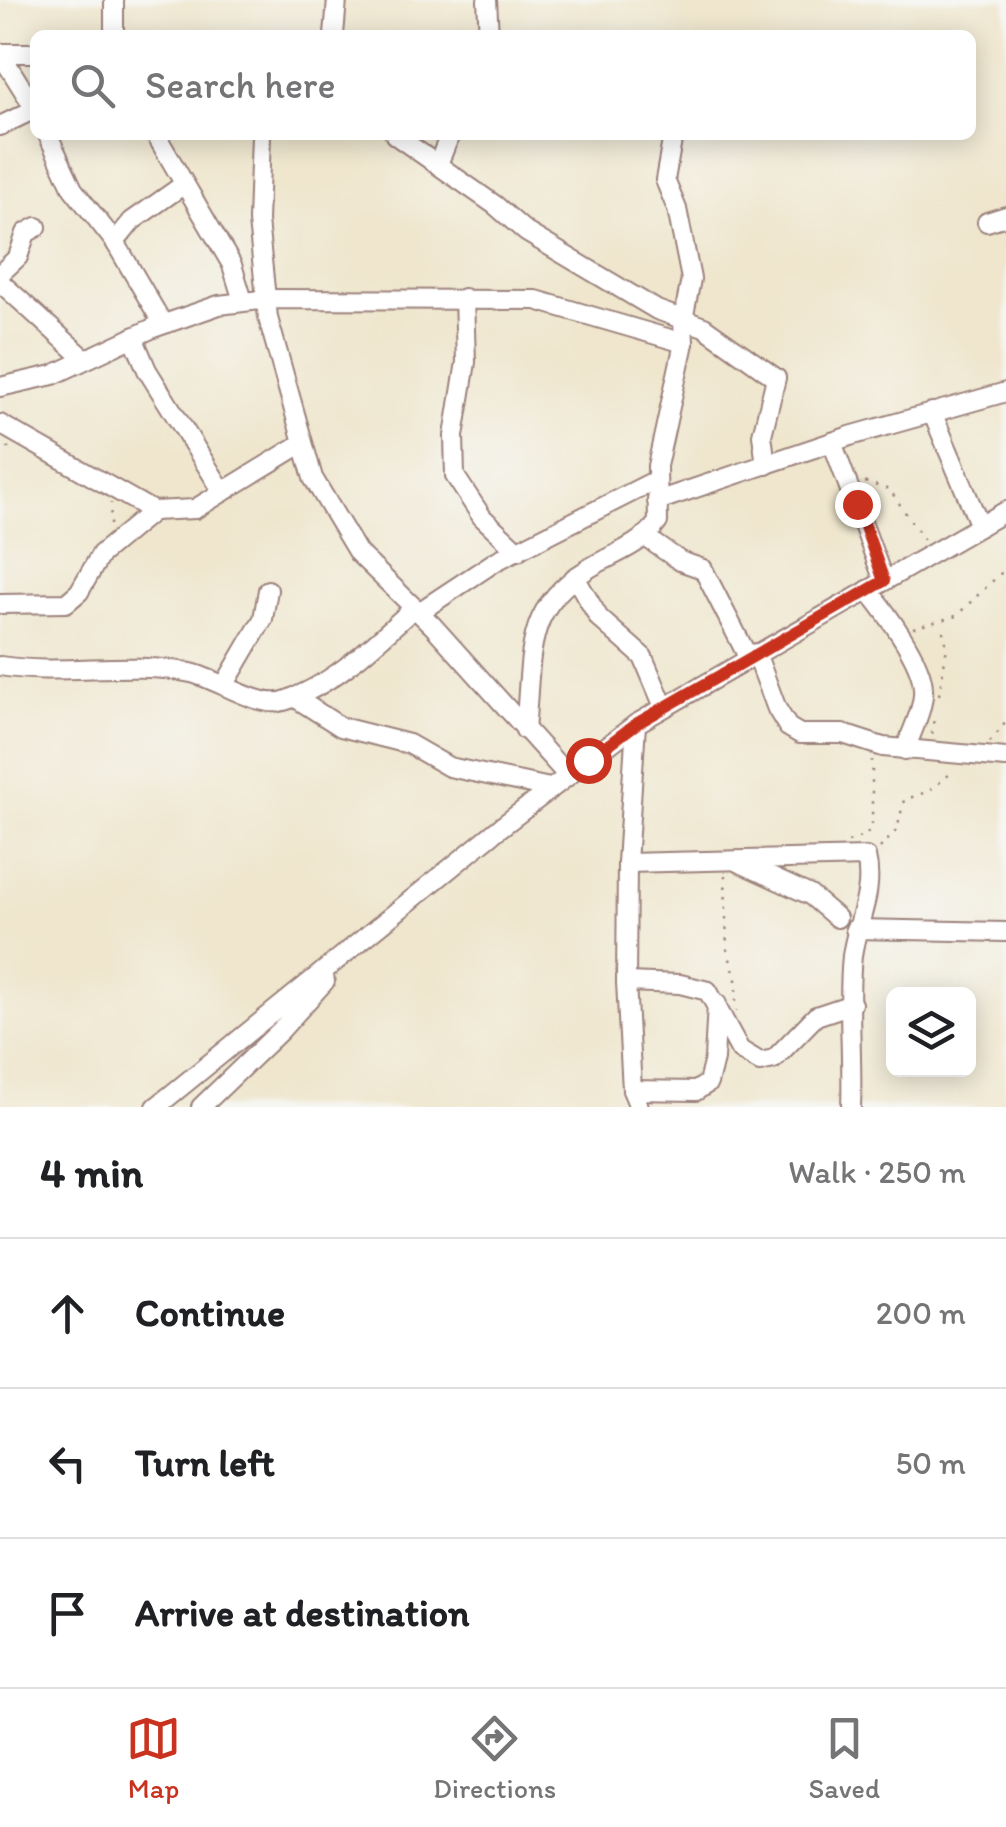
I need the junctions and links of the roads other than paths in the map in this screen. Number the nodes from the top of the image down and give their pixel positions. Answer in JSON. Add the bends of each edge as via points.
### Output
{"nodes":[{"id":1,"x":114,"y":0,"type":"edge"},
{"id":2,"x":337,"y":0,"type":"edge"},
{"id":3,"x":487,"y":0,"type":"edge"},
{"id":4,"x":114,"y":30,"type":"edge"},
{"id":5,"x":334,"y":30,"type":"edge"},
{"id":6,"x":490,"y":30,"type":"edge"},
{"id":7,"x":0,"y":53,"type":"edge"},
{"id":8,"x":30,"y":53,"type":"edge"},
{"id":9,"x":30,"y":101,"type":"edge"},
{"id":10,"x":30,"y":111,"type":"edge"},
{"id":11,"x":0,"y":126,"type":"edge"},
{"id":12,"x":50,"y":140,"type":"edge"},
{"id":13,"x":159,"y":140,"type":"edge"},
{"id":14,"x":261,"y":140,"type":"edge"},
{"id":15,"x":402,"y":140,"type":"edge"},
{"id":16,"x":448,"y":140,"type":"edge"},
{"id":17,"x":671,"y":140,"type":"edge"},
{"id":18,"x":438,"y":164,"type":"junction"},
{"id":19,"x":183,"y":185,"type":"junction"},
{"id":20,"x":1006,"y":216,"type":"edge"},
{"id":21,"x":987,"y":222,"type":"dead end"},
{"id":22,"x":37,"y":227,"type":"dead end"},
{"id":23,"x":116,"y":242,"type":"junction"},
{"id":24,"x":0,"y":274,"type":"edge"},
{"id":25,"x":0,"y":282,"type":"edge"},
{"id":26,"x":269,"y":298,"type":"junction"},
{"id":27,"x":464,"y":298,"type":"junction"},
{"id":28,"x":243,"y":300,"type":"junction"},
{"id":29,"x":683,"y":320,"type":"junction"},
{"id":30,"x":163,"y":324,"type":"junction"},
{"id":31,"x":133,"y":337,"type":"junction"},
{"id":32,"x":684,"y":344,"type":"junction"},
{"id":33,"x":85,"y":358,"type":"junction"},
{"id":34,"x":0,"y":387,"type":"edge"},
{"id":35,"x":1006,"y":392,"type":"edge"},
{"id":36,"x":932,"y":412,"type":"junction"},
{"id":37,"x":0,"y":424,"type":"edge"},
{"id":38,"x":832,"y":442,"type":"junction"},
{"id":39,"x":301,"y":444,"type":"junction"},
{"id":40,"x":766,"y":465,"type":"junction"},
{"id":41,"x":656,"y":480,"type":"junction"},
{"id":42,"x":224,"y":492,"type":"junction"},
{"id":43,"x":658,"y":501,"type":"junction"},
{"id":44,"x":152,"y":511,"type":"junction"},
{"id":45,"x":1006,"y":511,"type":"edge"},
{"id":46,"x":980,"y":526,"type":"junction"},
{"id":47,"x":644,"y":536,"type":"junction"},
{"id":48,"x":518,"y":551,"type":"junction"},
{"id":49,"x":575,"y":577,"type":"junction"},
{"id":50,"x":876,"y":586,"type":"junction"},
{"id":51,"x":268,"y":590,"type":"dead end"},
{"id":52,"x":0,"y":604,"type":"edge"},
{"id":53,"x":417,"y":610,"type":"junction"},
{"id":54,"x":752,"y":655,"type":"junction"},
{"id":55,"x":0,"y":666,"type":"edge"},
{"id":56,"x":224,"y":684,"type":"junction"},
{"id":57,"x":294,"y":696,"type":"junction"},
{"id":58,"x":664,"y":708,"type":"junction"},
{"id":59,"x":636,"y":724,"type":"junction"},
{"id":60,"x":525,"y":730,"type":"junction"},
{"id":61,"x":905,"y":750,"type":"junction"},
{"id":62,"x":1006,"y":758,"type":"edge"},
{"id":63,"x":567,"y":775,"type":"junction"},
{"id":64,"x":550,"y":788,"type":"junction"},
{"id":65,"x":728,"y":859,"type":"junction"},
{"id":66,"x":627,"y":863,"type":"junction"},
{"id":67,"x":837,"y":918,"type":"dead end"},
{"id":68,"x":854,"y":929,"type":"junction"},
{"id":69,"x":1006,"y":932,"type":"edge"},
{"id":70,"x":338,"y":960,"type":"junction"},
{"id":71,"x":626,"y":982,"type":"junction"},
{"id":72,"x":718,"y":1003,"type":"junction"},
{"id":73,"x":852,"y":1004,"type":"junction"},
{"id":74,"x":636,"y":1098,"type":"edge"},
{"id":75,"x":156,"y":1107,"type":"edge"},
{"id":76,"x":201,"y":1107,"type":"edge"},
{"id":77,"x":851,"y":1107,"type":"edge"}],
"edges":[{"from":1,"to":4,"type":"street"},
{"from":2,"to":5,"type":"street"},
{"from":3,"to":6,"type":"street"},
{"from":7,"to":8,"type":"street"},
{"from":7,"to":9,"type":"street"},
{"from":10,"to":11,"type":"street"},
{"from":12,"to":23,"type":"street","via":[[73,189]]},
{"from":13,"to":19,"type":"street"},
{"from":14,"to":26,"type":"street","via":[[258,221]]},
{"from":15,"to":18,"type":"street"},
{"from":16,"to":18,"type":"street"},
{"from":17,"to":29,"type":"street","via":[[664,167],[691,279]]},
{"from":18,"to":29,"type":"street","via":[[526,232]]},
{"from":19,"to":23,"type":"street","via":[[132,221]]},
{"from":19,"to":28,"type":"street","via":[[232,266]]},
{"from":20,"to":21,"type":"street"},
{"from":22,"to":24,"type":"street"},
{"from":23,"to":30,"type":"street"},
{"from":25,"to":33,"type":"street"},
{"from":26,"to":27,"type":"street"},
{"from":26,"to":28,"type":"street"},
{"from":26,"to":39,"type":"street","via":[[268,318]]},
{"from":27,"to":32,"type":"street","via":[[536,300]]},
{"from":27,"to":48,"type":"street","via":[[466,362],[455,476],[482,517]]},
{"from":28,"to":30,"type":"street"},
{"from":29,"to":32,"type":"street"},
{"from":29,"to":40,"type":"street","via":[[704,327],[776,378],[762,435]]},
{"from":30,"to":31,"type":"street"},
{"from":31,"to":33,"type":"street"},
{"from":31,"to":42,"type":"street"},
{"from":32,"to":41,"type":"street"},
{"from":33,"to":34,"type":"street","via":[[54,375]]},
{"from":35,"to":36,"type":"street"},
{"from":36,"to":38,"type":"street"},
{"from":36,"to":46,"type":"street"},
{"from":37,"to":44,"type":"street"},
{"from":38,"to":40,"type":"street"},
{"from":38,"to":50,"type":"street"},
{"from":39,"to":42,"type":"street"},
{"from":39,"to":53,"type":"street","via":[[345,535]]},
{"from":40,"to":43,"type":"street"},
{"from":41,"to":43,"type":"street"},
{"from":41,"to":48,"type":"street"},
{"from":42,"to":44,"type":"street","via":[[195,509]]},
{"from":43,"to":47,"type":"street","via":[[658,522]]},
{"from":44,"to":52,"type":"street","via":[[106,550],[66,603]]},
{"from":45,"to":46,"type":"street"},
{"from":46,"to":50,"type":"street"},
{"from":47,"to":49,"type":"street"},
{"from":47,"to":54,"type":"street","via":[[702,570]]},
{"from":48,"to":53,"type":"street"},
{"from":49,"to":58,"type":"street","via":[[599,618],[643,657]]},
{"from":49,"to":60,"type":"street","via":[[546,603],[534,639]]},
{"from":50,"to":54,"type":"street"},
{"from":50,"to":61,"type":"street","via":[[924,689]]},
{"from":51,"to":56,"type":"street","via":[[263,619]]},
{"from":53,"to":57,"type":"street"},
{"from":53,"to":60,"type":"street"},
{"from":54,"to":58,"type":"street"},
{"from":54,"to":61,"type":"street","via":[[788,727]]},
{"from":55,"to":56,"type":"street","via":[[170,668]]},
{"from":56,"to":57,"type":"street","via":[[259,702]]},
{"from":57,"to":64,"type":"street","via":[[341,727],[410,744],[449,768]]},
{"from":58,"to":59,"type":"street"},
{"from":59,"to":63,"type":"street"},
{"from":59,"to":66,"type":"street"},
{"from":60,"to":63,"type":"street"},
{"from":61,"to":62,"type":"street"},
{"from":63,"to":64,"type":"street"},
{"from":64,"to":70,"type":"street"},
{"from":65,"to":66,"type":"street"},
{"from":65,"to":67,"type":"street","via":[[810,896]]},
{"from":65,"to":68,"type":"street","via":[[862,855],[868,862],[866,911]]},
{"from":66,"to":71,"type":"street"},
{"from":68,"to":69,"type":"street"},
{"from":68,"to":73,"type":"street"},
{"from":70,"to":75,"type":"street"},
{"from":70,"to":76,"type":"street","via":[[281,1030]]},
{"from":71,"to":72,"type":"street","via":[[680,984],[708,991]]},
{"from":71,"to":74,"type":"street"},
{"from":72,"to":73,"type":"street","via":[[736,1041],[760,1062],[774,1058],[816,1016]]},
{"from":72,"to":74,"type":"street","via":[[708,1083],[696,1091]]},
{"from":73,"to":77,"type":"street"}]}
